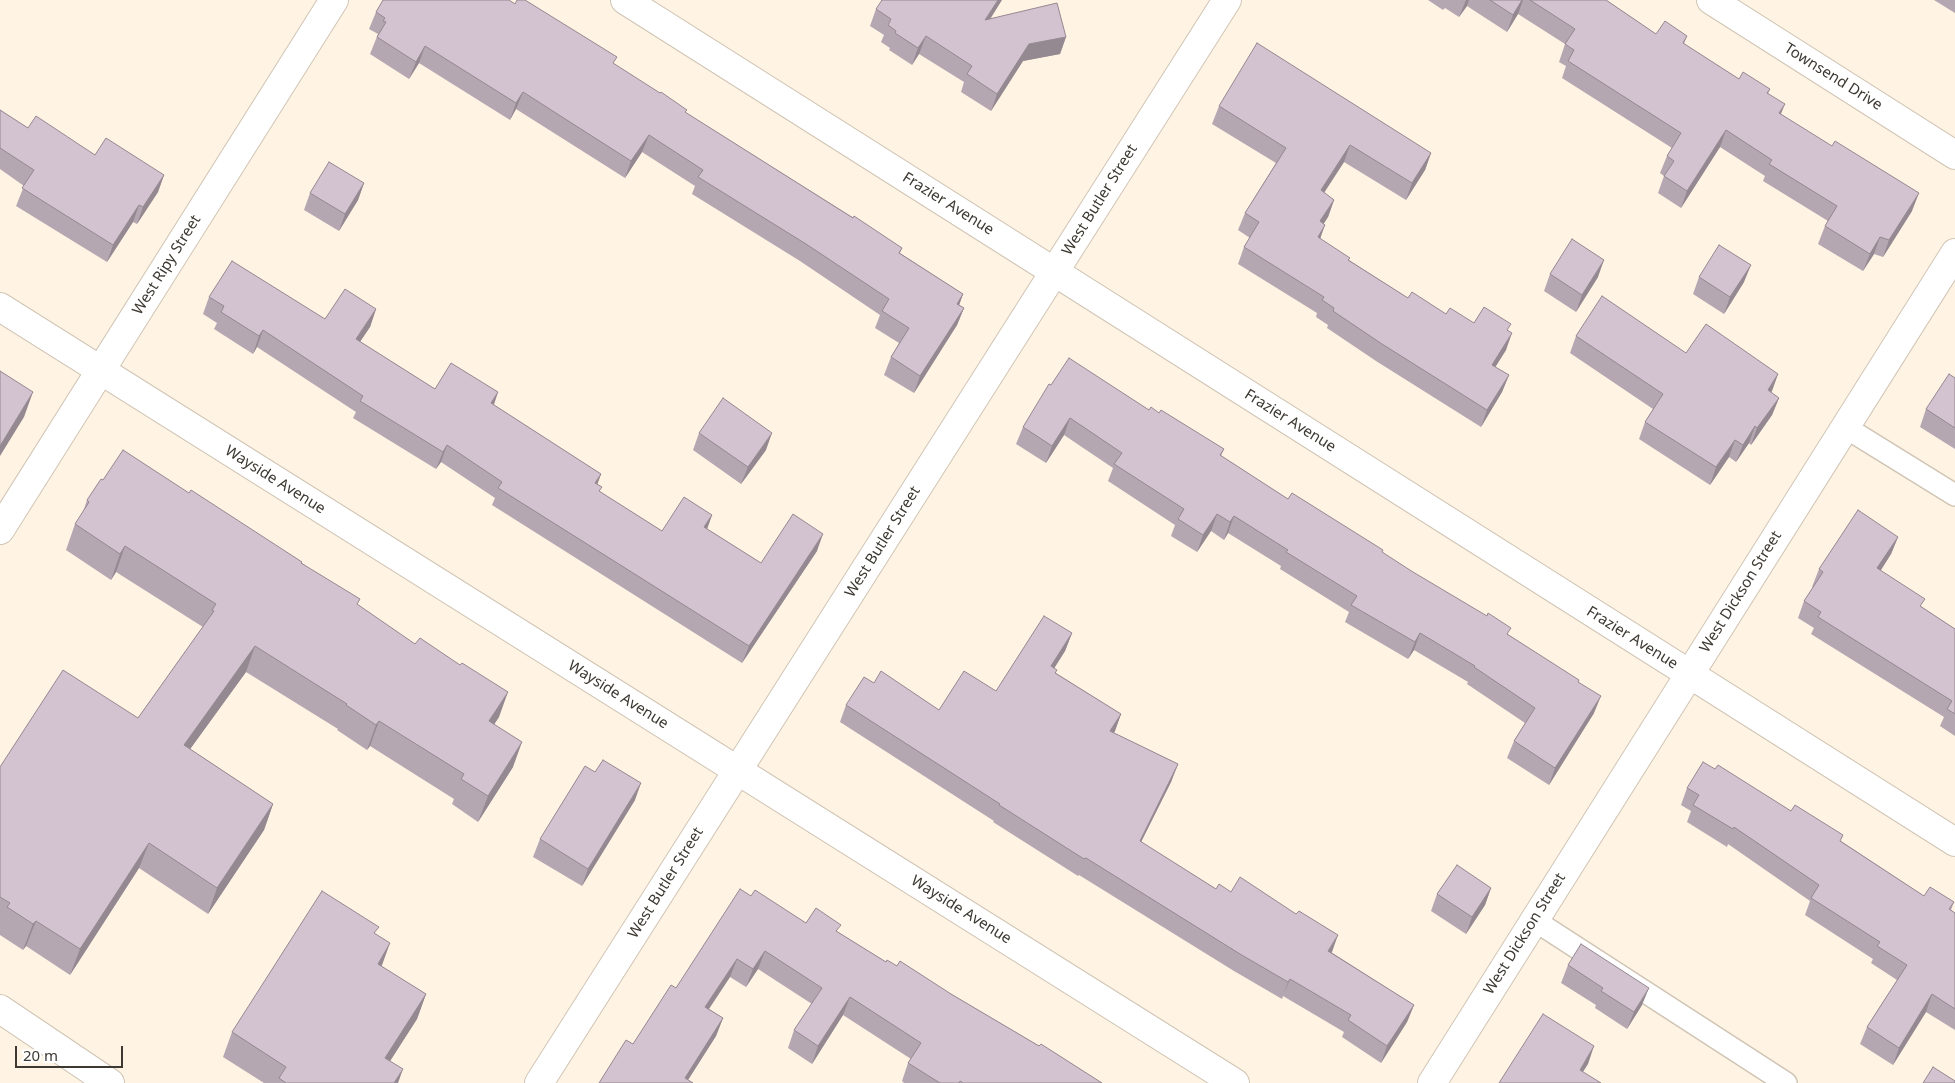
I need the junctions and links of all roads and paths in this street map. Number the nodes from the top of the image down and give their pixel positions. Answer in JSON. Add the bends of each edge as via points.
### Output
{"nodes":[{"id":1,"x":334,"y":0,"type":"edge"},
{"id":2,"x":625,"y":0,"type":"edge"},
{"id":3,"x":1227,"y":0,"type":"edge"},
{"id":4,"x":1711,"y":0,"type":"edge"},
{"id":5,"x":1955,"y":155,"type":"edge"},
{"id":6,"x":1955,"y":253,"type":"edge"},
{"id":7,"x":1054,"y":272,"type":"junction"},
{"id":8,"x":0,"y":307,"type":"edge"},
{"id":9,"x":100,"y":370,"type":"junction"},
{"id":10,"x":1845,"y":427,"type":"junction"},
{"id":11,"x":1955,"y":494,"type":"edge"},
{"id":12,"x":0,"y":530,"type":"edge"},
{"id":13,"x":1690,"y":674,"type":"junction"},
{"id":14,"x":738,"y":770,"type":"junction"},
{"id":15,"x":1955,"y":842,"type":"edge"},
{"id":16,"x":1534,"y":920,"type":"junction"},
{"id":17,"x":0,"y":1009,"type":"edge"},
{"id":18,"x":110,"y":1083,"type":"edge"},
{"id":19,"x":539,"y":1083,"type":"edge"},
{"id":20,"x":1236,"y":1083,"type":"edge"},
{"id":21,"x":1432,"y":1083,"type":"edge"},
{"id":22,"x":1786,"y":1083,"type":"edge"}],
"edges":[{"from":1,"to":9,"type":"street","name":"West Ripy Street"},
{"from":2,"to":7,"type":"street","name":"Frazier Avenue"},
{"from":3,"to":7,"type":"street","name":"West Butler Street"},
{"from":4,"to":5,"type":"street","name":"Townsend Drive"},
{"from":6,"to":10,"type":"street","name":"West Dickson Street"},
{"from":7,"to":13,"type":"street","name":"Frazier Avenue"},
{"from":7,"to":14,"type":"street","name":"West Butler Street"},
{"from":8,"to":9,"type":"street","name":"Wayside Avenue"},
{"from":9,"to":12,"type":"street","name":"West Ripy Street"},
{"from":9,"to":14,"type":"street","name":"Wayside Avenue"},
{"from":10,"to":11,"type":"lane"},
{"from":10,"to":13,"type":"street","name":"West Dickson Street"},
{"from":13,"to":15,"type":"street","name":"Frazier Avenue"},
{"from":13,"to":16,"type":"street","name":"West Dickson Street"},
{"from":14,"to":19,"type":"street","name":"West Butler Street"},
{"from":14,"to":20,"type":"street","name":"Wayside Avenue"},
{"from":16,"to":21,"type":"street","name":"West Dickson Street"},
{"from":16,"to":22,"type":"lane"},
{"from":17,"to":18,"type":"street"}]}
